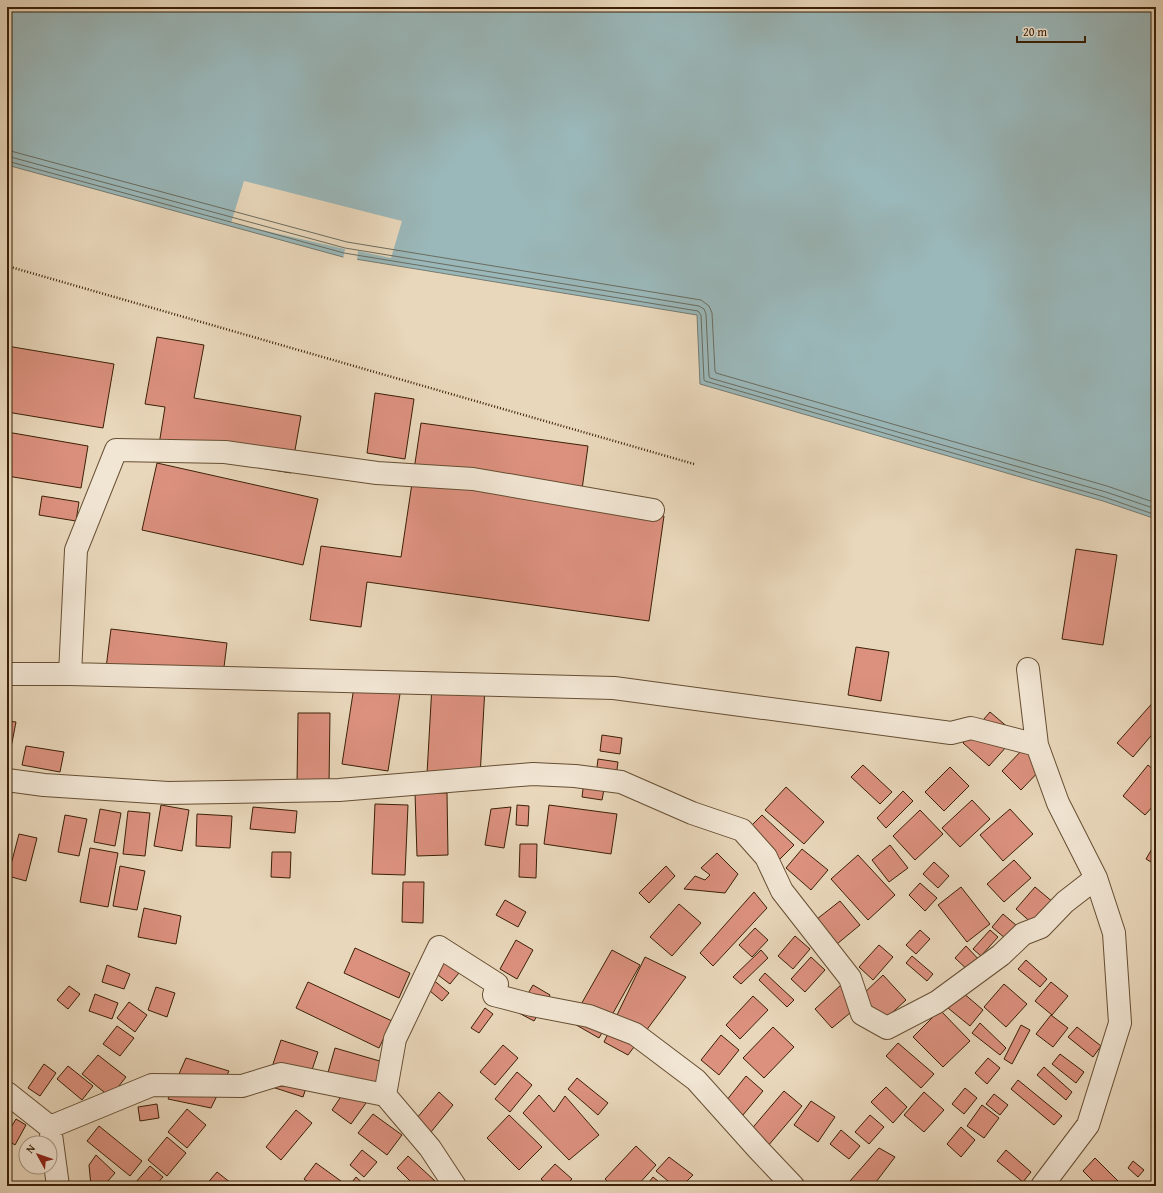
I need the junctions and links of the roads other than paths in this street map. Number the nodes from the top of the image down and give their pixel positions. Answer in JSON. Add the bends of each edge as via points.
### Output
{"nodes":[{"id":1,"x":653,"y":510,"type":"dead end"},
{"id":2,"x":1028,"y":669,"type":"dead end"},
{"id":3,"x":7,"y":674,"type":"edge"},
{"id":4,"x":70,"y":674,"type":"junction"},
{"id":5,"x":1037,"y":745,"type":"junction"},
{"id":6,"x":7,"y":780,"type":"edge"},
{"id":7,"x":1096,"y":878,"type":"junction"},
{"id":8,"x":7,"y":1093,"type":"edge"},
{"id":9,"x":385,"y":1095,"type":"junction"},
{"id":10,"x":50,"y":1127,"type":"junction"},
{"id":11,"x":58,"y":1186,"type":"edge"},
{"id":12,"x":455,"y":1186,"type":"edge"},
{"id":13,"x":793,"y":1186,"type":"edge"},
{"id":14,"x":1042,"y":1186,"type":"edge"}],
"edges":[{"from":1,"to":4,"type":"street","via":[[473,479],[377,473],[225,452],[116,450],[76,550]]},
{"from":2,"to":5,"type":"street"},
{"from":3,"to":4,"type":"street"},
{"from":4,"to":5,"type":"street","via":[[614,688],[950,733],[971,728]]},
{"from":5,"to":7,"type":"street","via":[[1058,802]]},
{"from":6,"to":7,"type":"street","via":[[44,785],[168,792],[339,790],[533,774],[621,782],[692,813],[742,830],[766,857],[782,891],[850,978],[862,1014],[887,1028],[937,1002],[1001,955],[1023,934],[1041,927],[1065,902]]},
{"from":7,"to":14,"type":"street","via":[[1114,933],[1120,1023],[1088,1125]]},
{"from":8,"to":10,"type":"street"},
{"from":9,"to":10,"type":"street","via":[[281,1074],[242,1086],[152,1085]]},
{"from":9,"to":12,"type":"street","via":[[430,1148]]},
{"from":9,"to":13,"type":"street","via":[[395,1040],[440,947],[497,984],[494,995],[589,1016],[635,1034],[696,1080]]},
{"from":10,"to":11,"type":"street"}]}
